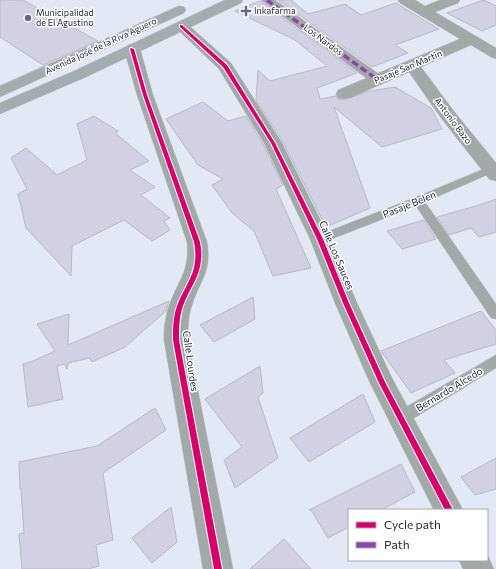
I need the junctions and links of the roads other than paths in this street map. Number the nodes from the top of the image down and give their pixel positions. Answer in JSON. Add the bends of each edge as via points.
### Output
{"nodes":[{"id":1,"x":236,"y":0,"type":"edge"},
{"id":2,"x":267,"y":0,"type":"edge"},
{"id":3,"x":405,"y":0,"type":"edge"},
{"id":4,"x":453,"y":0,"type":"edge"},
{"id":5,"x":194,"y":3,"type":"dead end"},
{"id":6,"x":423,"y":11,"type":"junction"},
{"id":7,"x":181,"y":26,"type":"junction"},
{"id":8,"x":471,"y":40,"type":"junction"},
{"id":9,"x":132,"y":49,"type":"junction"},
{"id":10,"x":496,"y":54,"type":"edge"},
{"id":11,"x":412,"y":65,"type":"junction"},
{"id":12,"x":378,"y":80,"type":"junction"},
{"id":13,"x":0,"y":92,"type":"edge"},
{"id":14,"x":344,"y":94,"type":"dead end"},
{"id":15,"x":0,"y":109,"type":"edge"},
{"id":16,"x":494,"y":170,"type":"edge"},
{"id":17,"x":418,"y":201,"type":"junction"},
{"id":18,"x":320,"y":239,"type":"junction"},
{"id":19,"x":496,"y":314,"type":"edge"},
{"id":20,"x":496,"y":361,"type":"edge"},
{"id":21,"x":401,"y":418,"type":"junction"},
{"id":22,"x":448,"y":509,"type":"edge"},
{"id":23,"x":218,"y":569,"type":"edge"}],
"edges":[{"from":1,"to":7,"type":"main road","name":"Avenida José de la Riva Aguero"},
{"from":2,"to":12,"type":"street","name":"Los Nardos"},
{"from":3,"to":6,"type":"street"},
{"from":4,"to":6,"type":"street"},
{"from":5,"to":13,"type":"main road","name":"Avenida José de la Riva Aguero"},
{"from":6,"to":8,"type":"street"},
{"from":7,"to":9,"type":"main road","name":"Avenida José de la Riva Aguero"},
{"from":7,"to":18,"type":"street","name":"Calle Los Sauces","via":[[225,66],[273,143]]},
{"from":8,"to":10,"type":"street"},
{"from":8,"to":11,"type":"street","name":"Pasaje San Martin"},
{"from":9,"to":15,"type":"main road","name":"Avenida José de la Riva Aguero"},
{"from":9,"to":23,"type":"street","name":"Calle Lourdes","via":[[145,95],[199,253],[198,266],[180,306],[176,340]]},
{"from":11,"to":12,"type":"street","name":"Pasaje San Martin"},
{"from":11,"to":16,"type":"street","name":"Antonio Bazo","via":[[447,114]]},
{"from":12,"to":14,"type":"street","name":"Pasaje San Martin"},
{"from":16,"to":17,"type":"lane","name":"Pasaje Belen"},
{"from":17,"to":18,"type":"lane","name":"Pasaje Belen"},
{"from":17,"to":19,"type":"lane"},
{"from":18,"to":21,"type":"street","name":"Calle Los Sauces","via":[[382,383]]},
{"from":20,"to":21,"type":"lane","name":"Bernardo Alcedo"},
{"from":21,"to":22,"type":"street","name":"Calle Los Sauces"}]}
